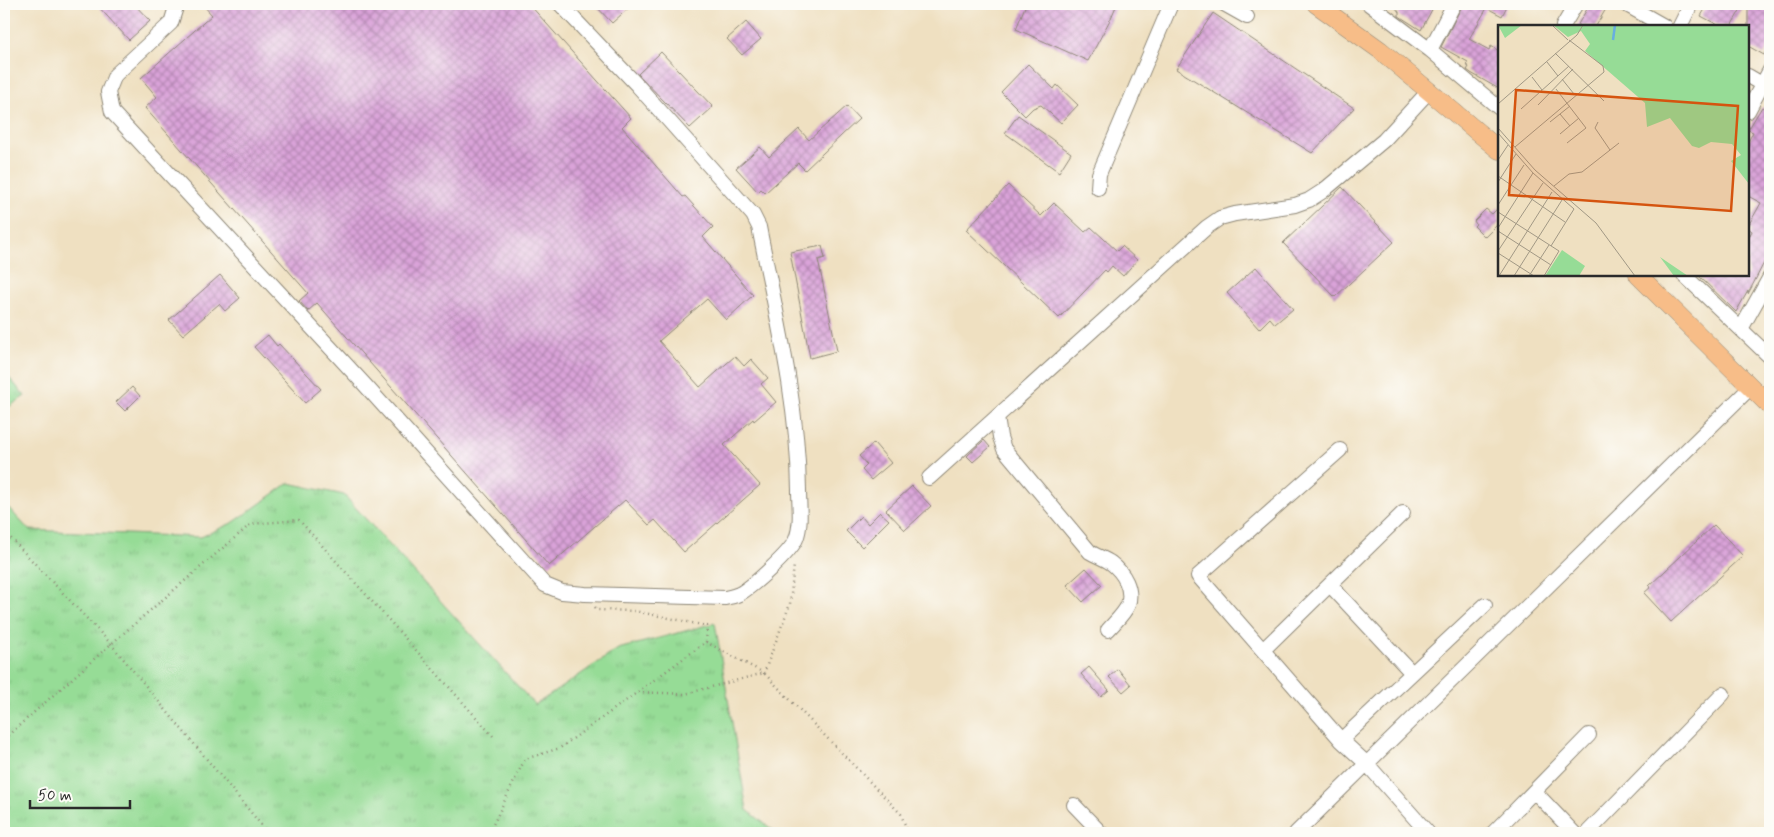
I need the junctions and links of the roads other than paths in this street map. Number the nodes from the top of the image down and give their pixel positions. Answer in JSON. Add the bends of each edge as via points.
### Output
{"nodes":[{"id":1,"x":177,"y":4,"type":"edge"},
{"id":2,"x":560,"y":4,"type":"edge"},
{"id":3,"x":1171,"y":4,"type":"edge"},
{"id":4,"x":1224,"y":4,"type":"edge"},
{"id":5,"x":1316,"y":4,"type":"edge"},
{"id":6,"x":1370,"y":4,"type":"edge"},
{"id":7,"x":1454,"y":4,"type":"edge"},
{"id":8,"x":1576,"y":4,"type":"edge"},
{"id":9,"x":1625,"y":4,"type":"edge"},
{"id":10,"x":1691,"y":4,"type":"edge"},
{"id":11,"x":1247,"y":17,"type":"dead end"},
{"id":12,"x":1564,"y":25,"type":"edge"},
{"id":13,"x":1662,"y":25,"type":"edge"},
{"id":14,"x":1680,"y":25,"type":"edge"},
{"id":15,"x":1430,"y":50,"type":"junction"},
{"id":16,"x":1770,"y":70,"type":"edge"},
{"id":17,"x":1749,"y":77,"type":"edge"},
{"id":18,"x":1766,"y":87,"type":"edge"},
{"id":19,"x":1429,"y":91,"type":"junction"},
{"id":20,"x":1498,"y":107,"type":"edge"},
{"id":21,"x":1749,"y":110,"type":"edge"},
{"id":22,"x":1498,"y":149,"type":"edge"},
{"id":23,"x":1098,"y":188,"type":"dead end"},
{"id":24,"x":1639,"y":276,"type":"edge"},
{"id":25,"x":1685,"y":276,"type":"edge"},
{"id":26,"x":1770,"y":277,"type":"edge"},
{"id":27,"x":1741,"y":329,"type":"junction"},
{"id":28,"x":1770,"y":357,"type":"edge"},
{"id":29,"x":1751,"y":387,"type":"junction"},
{"id":30,"x":1770,"y":406,"type":"edge"},
{"id":31,"x":997,"y":417,"type":"junction"},
{"id":32,"x":1340,"y":450,"type":"dead end"},
{"id":33,"x":929,"y":478,"type":"dead end"},
{"id":34,"x":1403,"y":514,"type":"dead end"},
{"id":35,"x":1330,"y":584,"type":"junction"},
{"id":36,"x":1485,"y":605,"type":"dead end"},
{"id":37,"x":1108,"y":630,"type":"dead end"},
{"id":38,"x":1263,"y":650,"type":"junction"},
{"id":39,"x":1412,"y":673,"type":"junction"},
{"id":40,"x":1723,"y":694,"type":"dead end"},
{"id":41,"x":1589,"y":735,"type":"dead end"},
{"id":42,"x":1341,"y":740,"type":"junction"},
{"id":43,"x":1366,"y":764,"type":"junction"},
{"id":44,"x":1534,"y":791,"type":"junction"},
{"id":45,"x":1074,"y":805,"type":"dead end"},
{"id":46,"x":1101,"y":833,"type":"edge"},
{"id":47,"x":1296,"y":833,"type":"edge"},
{"id":48,"x":1428,"y":833,"type":"edge"},
{"id":49,"x":1493,"y":833,"type":"edge"},
{"id":50,"x":1574,"y":833,"type":"edge"},
{"id":51,"x":1587,"y":833,"type":"edge"}],
"edges":[{"from":1,"to":2,"type":"street","via":[[171,23],[115,75],[108,92],[112,112],[545,585],[562,592],[585,594],[725,598],[739,594],[788,551],[796,540],[800,525],[798,450],[791,390],[759,227],[753,214]]},
{"from":3,"to":23,"type":"street","via":[[1099,174]]},
{"from":4,"to":11,"type":"street"},
{"from":5,"to":19,"type":"main road"},
{"from":6,"to":15,"type":"street"},
{"from":7,"to":15,"type":"street"},
{"from":8,"to":12,"type":"street"},
{"from":9,"to":13,"type":"street"},
{"from":10,"to":14,"type":"street"},
{"from":15,"to":20,"type":"street"},
{"from":16,"to":18,"type":"street"},
{"from":17,"to":18,"type":"street"},
{"from":18,"to":21,"type":"street"},
{"from":19,"to":22,"type":"main road"},
{"from":19,"to":31,"type":"street","via":[[1384,140],[1309,200],[1227,216],[1207,227]]},
{"from":24,"to":29,"type":"main road"},
{"from":25,"to":27,"type":"street"},
{"from":26,"to":27,"type":"street"},
{"from":27,"to":28,"type":"street"},
{"from":29,"to":30,"type":"main road"},
{"from":29,"to":43,"type":"street"},
{"from":31,"to":33,"type":"street"},
{"from":31,"to":37,"type":"street","via":[[1004,449],[1090,552],[1110,562],[1126,580],[1128,605]]},
{"from":32,"to":38,"type":"street","via":[[1198,576]]},
{"from":34,"to":35,"type":"street"},
{"from":35,"to":38,"type":"street"},
{"from":35,"to":39,"type":"street"},
{"from":36,"to":39,"type":"street"},
{"from":38,"to":42,"type":"street"},
{"from":39,"to":42,"type":"street"},
{"from":40,"to":51,"type":"street"},
{"from":41,"to":44,"type":"street"},
{"from":42,"to":43,"type":"street"},
{"from":43,"to":47,"type":"street"},
{"from":43,"to":48,"type":"street"},
{"from":44,"to":49,"type":"street"},
{"from":44,"to":50,"type":"street"},
{"from":45,"to":46,"type":"street"}]}
